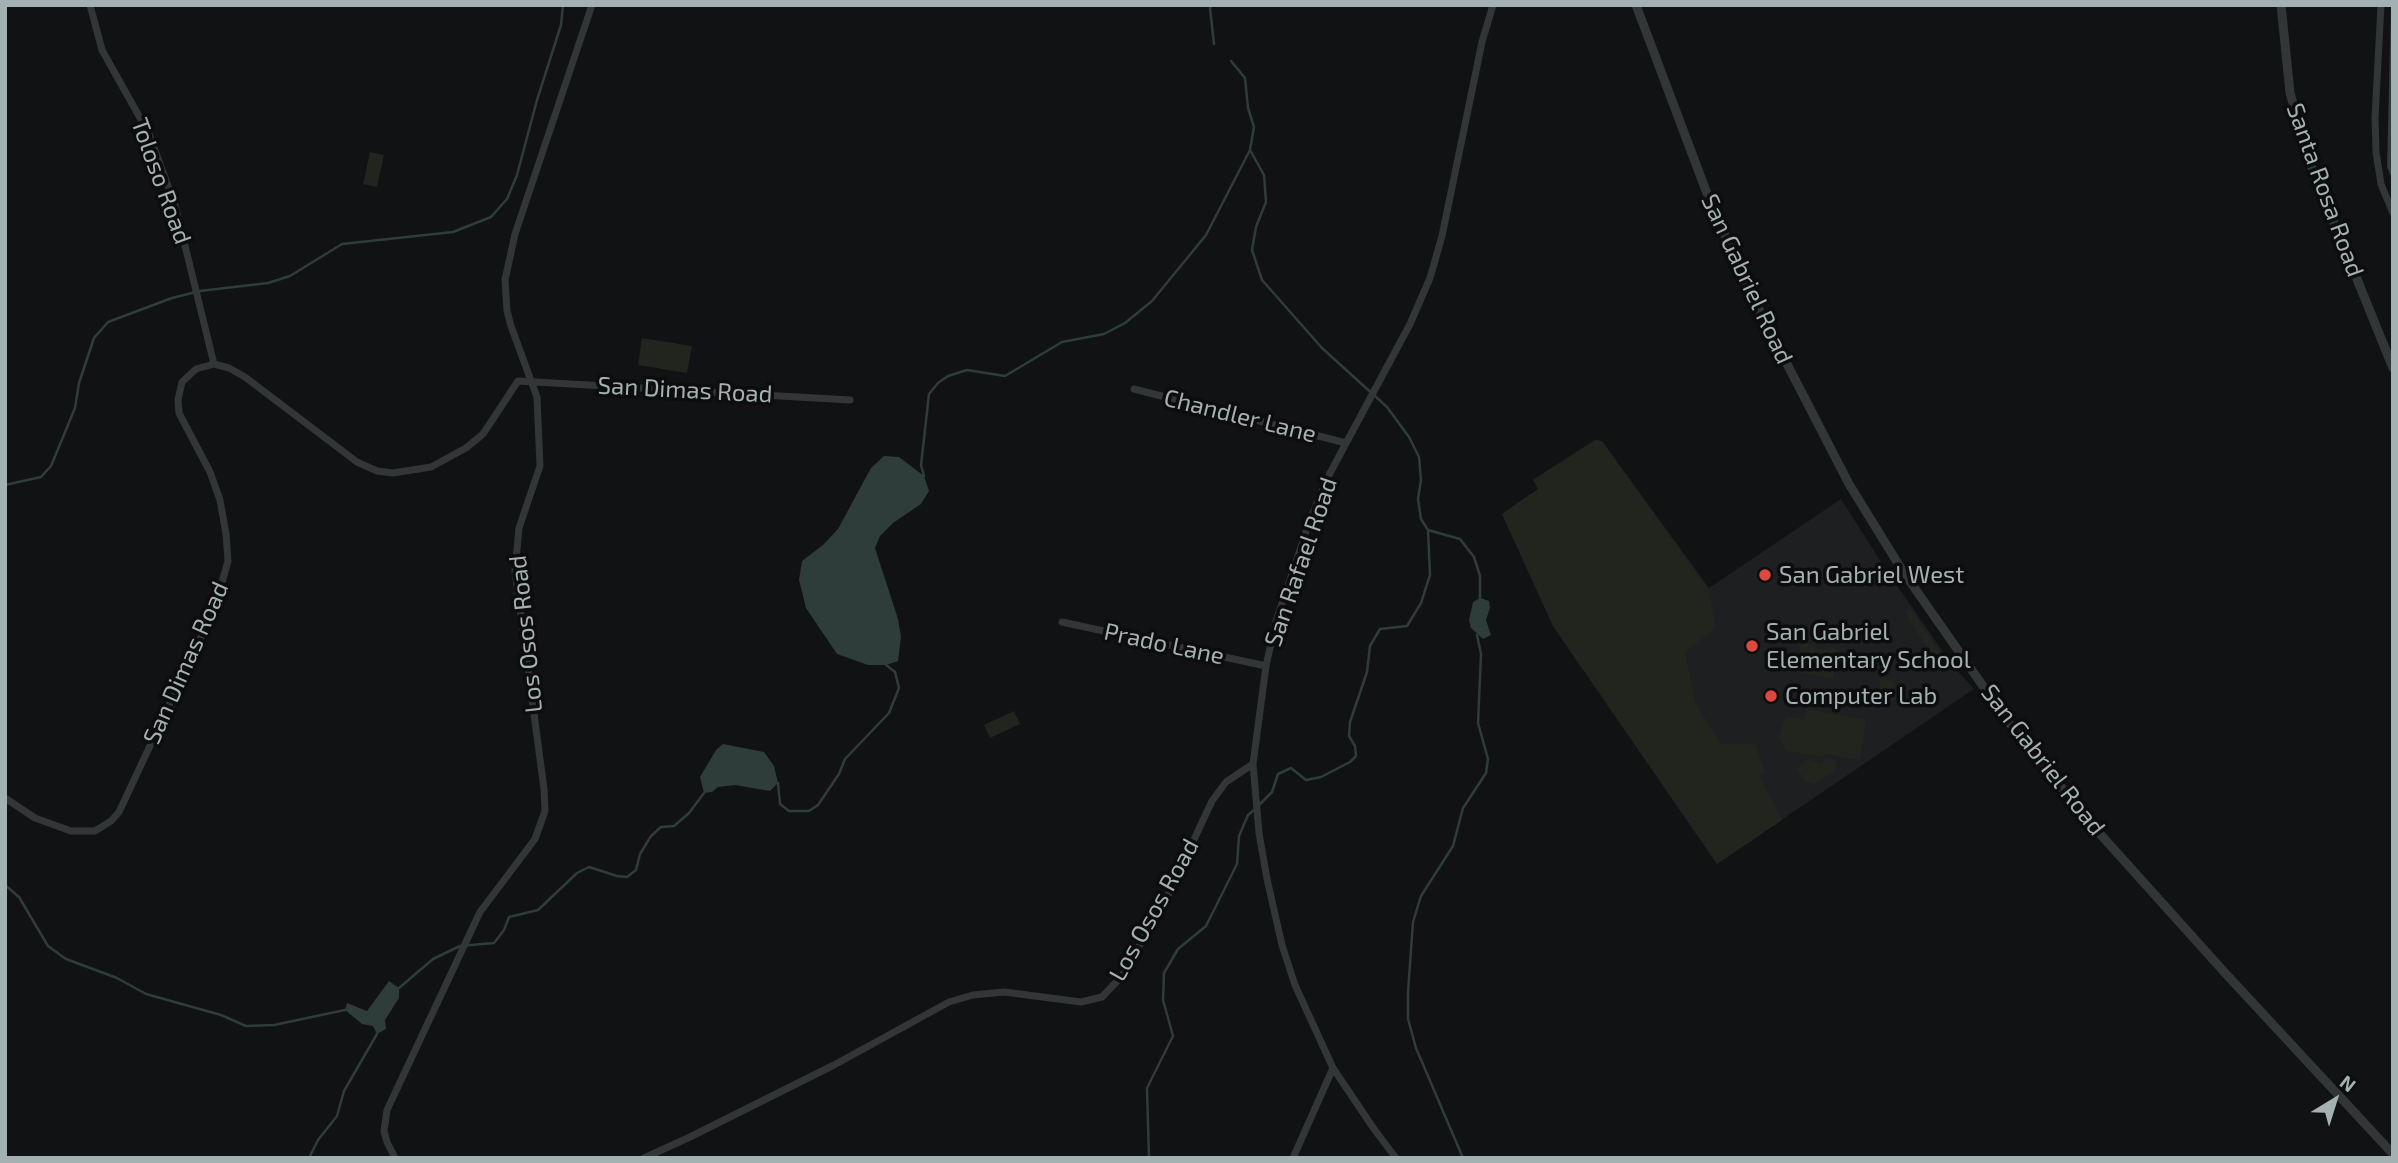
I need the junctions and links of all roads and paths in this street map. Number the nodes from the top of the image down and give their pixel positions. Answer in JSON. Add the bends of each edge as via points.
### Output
{"nodes":[{"id":1,"x":90,"y":5,"type":"edge"},
{"id":2,"x":592,"y":5,"type":"edge"},
{"id":3,"x":1493,"y":5,"type":"edge"},
{"id":4,"x":1636,"y":5,"type":"edge"},
{"id":5,"x":2281,"y":5,"type":"edge"},
{"id":6,"x":2381,"y":5,"type":"edge"},
{"id":7,"x":2393,"y":213,"type":"edge"},
{"id":8,"x":214,"y":364,"type":"junction"},
{"id":9,"x":2393,"y":368,"type":"edge"},
{"id":10,"x":530,"y":381,"type":"junction"},
{"id":11,"x":1134,"y":389,"type":"dead end"},
{"id":12,"x":850,"y":400,"type":"dead end"},
{"id":13,"x":1346,"y":443,"type":"junction"},
{"id":14,"x":1062,"y":622,"type":"dead end"},
{"id":15,"x":1266,"y":666,"type":"junction"},
{"id":16,"x":1253,"y":764,"type":"junction"},
{"id":17,"x":5,"y":798,"type":"edge"},
{"id":18,"x":1334,"y":1068,"type":"junction"},
{"id":19,"x":2393,"y":1154,"type":"edge"},
{"id":20,"x":395,"y":1158,"type":"edge"},
{"id":21,"x":644,"y":1158,"type":"edge"},
{"id":22,"x":1293,"y":1158,"type":"edge"},
{"id":23,"x":1396,"y":1158,"type":"edge"}],
"edges":[{"from":1,"to":8,"type":"street","name":"Toloso Road","via":[[102,50],[149,134],[175,205]]},
{"from":2,"to":10,"type":"street","name":"Los Osos Road","via":[[510,251],[505,280],[507,311]]},
{"from":3,"to":13,"type":"street","name":"San Rafael Road","via":[[1430,278]]},
{"from":4,"to":19,"type":"street","name":"San Gabriel Road","via":[[1711,204],[1753,298],[1849,484],[1898,564],[2006,719],[2078,808]]},
{"from":5,"to":9,"type":"street","name":"Santa Rosa Road","via":[[2290,93],[2304,143]]},
{"from":6,"to":7,"type":"street","via":[[2376,152],[2381,184]]},
{"from":8,"to":10,"type":"street","via":[[245,377],[357,462],[393,473],[431,467],[466,448],[483,434],[518,381]]},
{"from":8,"to":17,"type":"street","name":"San Dimas Road","via":[[196,369],[182,382],[178,400],[179,413],[220,500],[228,550],[223,582],[119,811],[95,831],[71,831],[35,818]]},
{"from":10,"to":12,"type":"street","name":"San Dimas Road"},
{"from":10,"to":20,"type":"street","name":"Los Osos Road","via":[[537,397],[540,466],[519,528],[515,571],[545,811],[535,839],[497,887],[469,934],[387,1110],[384,1131]]},
{"from":11,"to":13,"type":"street","name":"Chandler Lane"},
{"from":13,"to":15,"type":"street","name":"San Rafael Road","via":[[1317,501],[1276,621]]},
{"from":14,"to":15,"type":"street","name":"Prado Lane"},
{"from":15,"to":16,"type":"street","name":"San Rafael Road"},
{"from":16,"to":18,"type":"street","name":"San Rafael Road","via":[[1272,906],[1295,985]]},
{"from":16,"to":21,"type":"street","name":"Los Osos Road","via":[[1226,782],[1212,801],[1145,936],[1122,976],[1102,997],[1082,1002],[993,992],[949,1002],[834,1065]]},
{"from":18,"to":22,"type":"street"},
{"from":18,"to":23,"type":"street","name":"San Rafael Road"}]}
